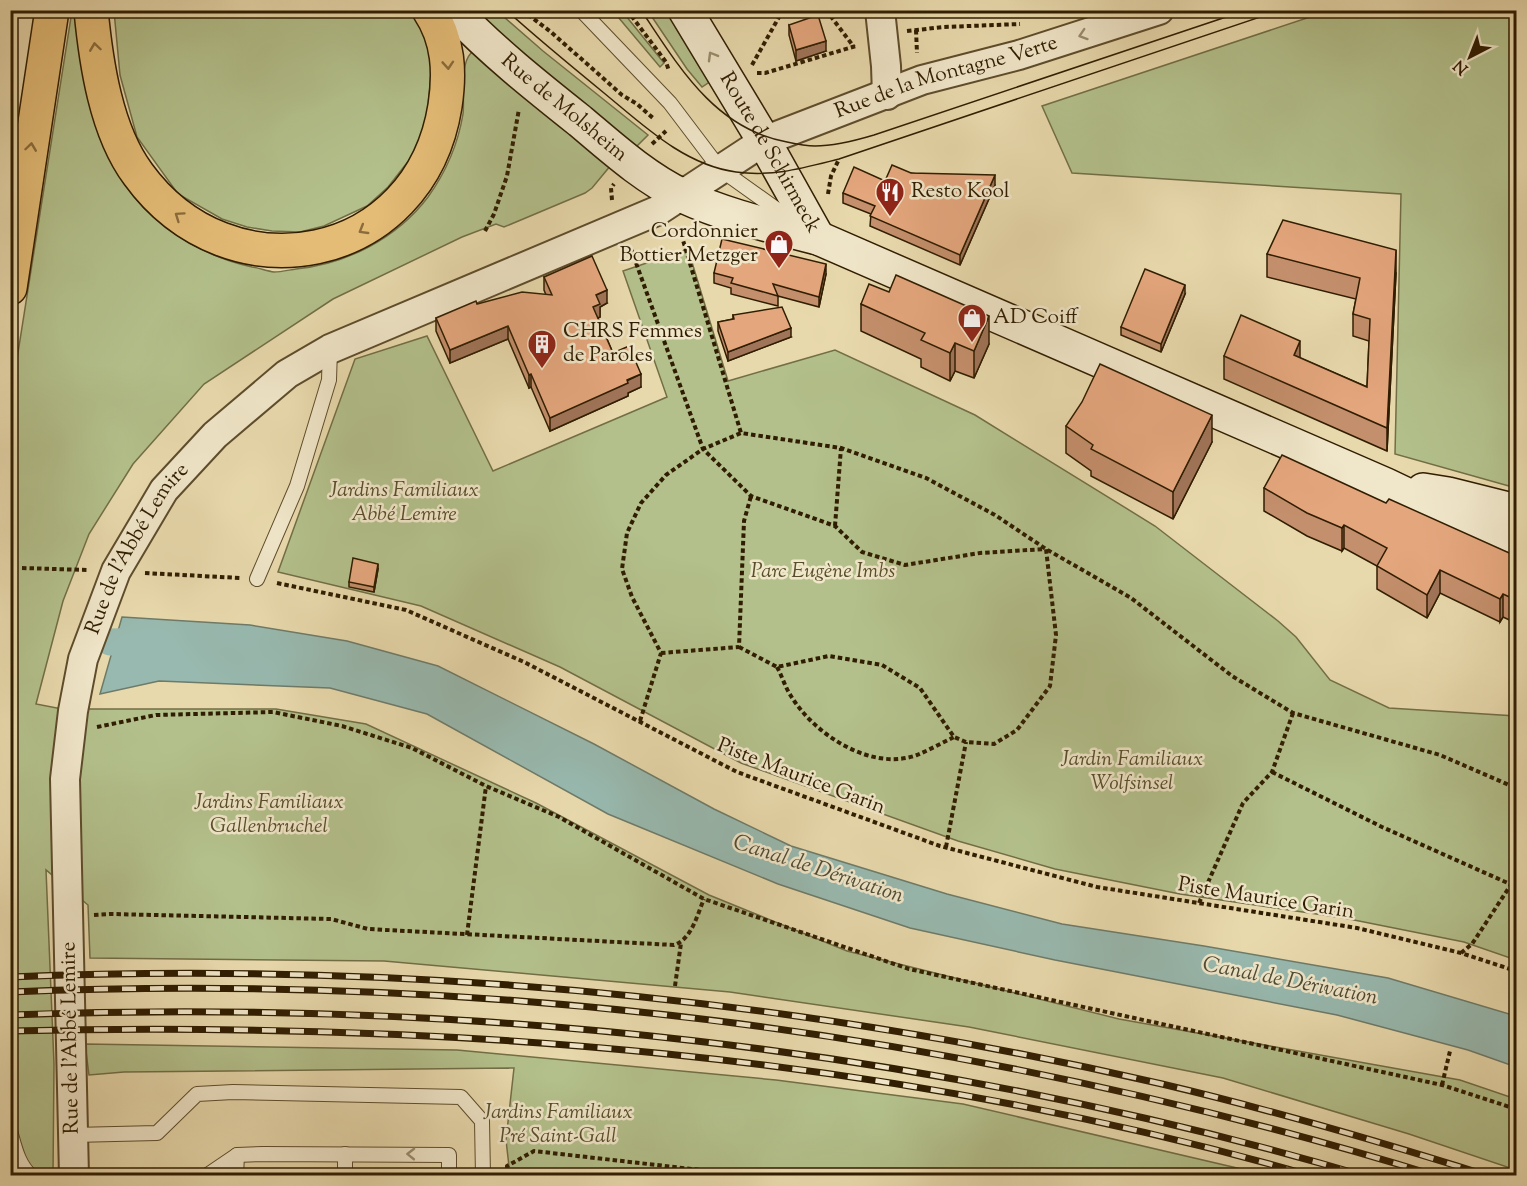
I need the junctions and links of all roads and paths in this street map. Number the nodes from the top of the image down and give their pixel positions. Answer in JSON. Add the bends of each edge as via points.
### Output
{"nodes":[{"id":1,"x":51,"y":10,"type":"edge"},
{"id":2,"x":91,"y":10,"type":"edge"},
{"id":3,"x":429,"y":10,"type":"edge"},
{"id":4,"x":453,"y":10,"type":"edge"},
{"id":5,"x":522,"y":10,"type":"edge"},
{"id":6,"x":581,"y":10,"type":"edge"},
{"id":7,"x":627,"y":10,"type":"edge"},
{"id":8,"x":685,"y":10,"type":"edge"},
{"id":9,"x":783,"y":10,"type":"edge"},
{"id":10,"x":826,"y":10,"type":"edge"},
{"id":11,"x":880,"y":10,"type":"edge"},
{"id":12,"x":1159,"y":10,"type":"edge"},
{"id":13,"x":1024,"y":24,"type":"dead end"},
{"id":14,"x":916,"y":30,"type":"junction"},
{"id":15,"x":905,"y":31,"type":"dead end"},
{"id":16,"x":863,"y":43,"type":"dead end"},
{"id":17,"x":854,"y":47,"type":"junction"},
{"id":18,"x":917,"y":64,"type":"dead end"},
{"id":19,"x":672,"y":74,"type":"dead end"},
{"id":20,"x":529,"y":80,"type":"junction"},
{"id":21,"x":887,"y":95,"type":"junction"},
{"id":22,"x":740,"y":102,"type":"junction"},
{"id":23,"x":681,"y":117,"type":"junction"},
{"id":24,"x":657,"y":122,"type":"dead end"},
{"id":25,"x":802,"y":125,"type":"junction"},
{"id":26,"x":662,"y":126,"type":"dead end"},
{"id":27,"x":667,"y":130,"type":"junction"},
{"id":28,"x":764,"y":141,"type":"junction"},
{"id":29,"x":634,"y":164,"type":"junction"},
{"id":30,"x":720,"y":169,"type":"junction"},
{"id":31,"x":672,"y":204,"type":"junction"},
{"id":32,"x":623,"y":226,"type":"junction"},
{"id":33,"x":484,"y":231,"type":"dead end"},
{"id":34,"x":818,"y":238,"type":"junction"},
{"id":35,"x":10,"y":288,"type":"edge"},
{"id":36,"x":330,"y":349,"type":"junction"},
{"id":37,"x":741,"y":433,"type":"junction"},
{"id":38,"x":841,"y":448,"type":"junction"},
{"id":39,"x":703,"y":449,"type":"junction"},
{"id":40,"x":1386,"y":485,"type":"junction"},
{"id":41,"x":752,"y":496,"type":"junction"},
{"id":42,"x":1516,"y":511,"type":"edge"},
{"id":43,"x":835,"y":526,"type":"junction"},
{"id":44,"x":1516,"y":547,"type":"edge"},
{"id":45,"x":1046,"y":549,"type":"junction"},
{"id":46,"x":22,"y":568,"type":"dead end"},
{"id":47,"x":116,"y":571,"type":"junction"},
{"id":48,"x":257,"y":579,"type":"junction"},
{"id":49,"x":739,"y":647,"type":"junction"},
{"id":50,"x":661,"y":653,"type":"junction"},
{"id":51,"x":777,"y":667,"type":"junction"},
{"id":52,"x":1293,"y":713,"type":"junction"},
{"id":53,"x":640,"y":721,"type":"junction"},
{"id":54,"x":70,"y":732,"type":"junction"},
{"id":55,"x":954,"y":736,"type":"junction"},
{"id":56,"x":966,"y":742,"type":"junction"},
{"id":57,"x":1272,"y":772,"type":"junction"},
{"id":58,"x":486,"y":786,"type":"junction"},
{"id":59,"x":1516,"y":788,"type":"edge"},
{"id":60,"x":946,"y":847,"type":"junction"},
{"id":61,"x":1516,"y":877,"type":"edge"},
{"id":62,"x":1510,"y":884,"type":"junction"},
{"id":63,"x":704,"y":899,"type":"junction"},
{"id":64,"x":1198,"y":903,"type":"junction"},
{"id":65,"x":69,"y":917,"type":"junction"},
{"id":66,"x":467,"y":935,"type":"junction"},
{"id":67,"x":681,"y":943,"type":"junction"},
{"id":68,"x":1461,"y":953,"type":"junction"},
{"id":69,"x":1516,"y":971,"type":"edge"},
{"id":70,"x":675,"y":986,"type":"dead end"},
{"id":71,"x":1450,"y":1051,"type":"dead end"},
{"id":72,"x":1442,"y":1085,"type":"junction"},
{"id":73,"x":1516,"y":1109,"type":"edge"},
{"id":74,"x":10,"y":1131,"type":"edge"},
{"id":75,"x":73,"y":1135,"type":"junction"},
{"id":76,"x":345,"y":1154,"type":"junction"},
{"id":77,"x":237,"y":1155,"type":"junction"},
{"id":78,"x":31,"y":1176,"type":"edge"},
{"id":79,"x":74,"y":1176,"type":"edge"},
{"id":80,"x":206,"y":1176,"type":"edge"},
{"id":81,"x":236,"y":1176,"type":"edge"},
{"id":82,"x":345,"y":1176,"type":"edge"},
{"id":83,"x":449,"y":1176,"type":"edge"},
{"id":84,"x":483,"y":1176,"type":"edge"},
{"id":85,"x":507,"y":1176,"type":"edge"},
{"id":86,"x":753,"y":1176,"type":"edge"}],
"edges":[{"from":35,"to":1,"type":"highway","one_way":true},
{"from":3,"to":2,"type":"highway","one_way":true,"via":[[447,55],[449,82],[442,126],[420,174],[391,210],[352,236],[307,249],[269,251],[231,244],[177,216],[138,174],[120,145],[108,104],[95,49]]},
{"from":4,"to":20,"type":"main road","name":"Rue de Molsheim"},
{"from":5,"to":24,"type":"path"},
{"from":6,"to":23,"type":"lane"},
{"from":7,"to":19,"type":"path"},
{"from":22,"to":8,"type":"main road","name":"Route de Schirmeck","one_way":true},
{"from":9,"to":17,"type":"path","via":[[747,72],[765,73]]},
{"from":10,"to":17,"type":"path"},
{"from":11,"to":21,"type":"street"},
{"from":12,"to":21,"type":"street","name":"Rue de la Montagne Verte","one_way":true,"via":[[1019,55],[922,80]]},
{"from":13,"to":14,"type":"path"},
{"from":14,"to":15,"type":"path"},
{"from":14,"to":18,"type":"path"},
{"from":16,"to":17,"type":"path"},
{"from":20,"to":29,"type":"main road","name":"Rue de Molsheim"},
{"from":20,"to":33,"type":"path","via":[[517,116],[507,176]]},
{"from":21,"to":25,"type":"street","name":"Rue de la Montagne Verte"},
{"from":22,"to":25,"type":"street","name":"Rue de la Montagne Verte","via":[[756,117],[773,125]]},
{"from":22,"to":28,"type":"main road","name":"Route de Schirmeck"},
{"from":23,"to":27,"type":"path"},
{"from":23,"to":30,"type":"lane"},
{"from":25,"to":28,"type":"street","name":"Rue de la Montagne Verte"},
{"from":26,"to":27,"type":"path"},
{"from":27,"to":29,"type":"path"},
{"from":28,"to":30,"type":"street","name":"Rue de la Montagne Verte"},
{"from":28,"to":34,"type":"main road","name":"Route de Schirmeck"},
{"from":29,"to":31,"type":"main road","name":"Rue de Molsheim","via":[[665,186]]},
{"from":29,"to":32,"type":"path","via":[[611,188]]},
{"from":30,"to":31,"type":"street","name":"Rue de la Montagne Verte"},
{"from":30,"to":34,"type":"lane"},
{"from":31,"to":32,"type":"street","name":"Rue de l'Abbé Lemire"},
{"from":31,"to":34,"type":"main road","name":"Route de Schirmeck"},
{"from":31,"to":37,"type":"path"},
{"from":32,"to":36,"type":"street","name":"Rue de l'Abbé Lemire"},
{"from":32,"to":39,"type":"path"},
{"from":34,"to":40,"type":"main road"},
{"from":36,"to":47,"type":"street","name":"Rue de l'Abbé Lemire","via":[[287,374],[215,435],[164,490]]},
{"from":36,"to":48,"type":"lane","via":[[329,380],[297,486]]},
{"from":37,"to":38,"type":"path"},
{"from":37,"to":39,"type":"path"},
{"from":38,"to":43,"type":"path"},
{"from":38,"to":45,"type":"path","via":[[926,478],[995,515]]},
{"from":39,"to":41,"type":"path"},
{"from":39,"to":50,"type":"path","via":[[666,475],[640,503],[627,532],[622,569]]},
{"from":40,"to":42,"type":"main road","via":[[1448,494]]},
{"from":40,"to":44,"type":"main road"},
{"from":41,"to":43,"type":"path"},
{"from":41,"to":49,"type":"path","via":[[744,521]]},
{"from":43,"to":45,"type":"path","via":[[862,552],[905,565]]},
{"from":45,"to":52,"type":"path","via":[[1131,598],[1232,676]]},
{"from":45,"to":56,"type":"path","via":[[1056,634],[1050,686],[1017,730],[994,744]]},
{"from":46,"to":47,"type":"path","name":"Piste Maurice Garin"},
{"from":47,"to":48,"type":"path","name":"Piste Maurice Garin"},
{"from":47,"to":54,"type":"street","name":"Rue de l'Abbé Lemire","via":[[83,659]]},
{"from":48,"to":53,"type":"path","name":"Piste Maurice Garin","via":[[406,610],[524,662]]},
{"from":49,"to":50,"type":"path"},
{"from":49,"to":51,"type":"path"},
{"from":50,"to":53,"type":"path"},
{"from":51,"to":55,"type":"path","via":[[829,656],[882,665],[920,688]]},
{"from":51,"to":55,"type":"path","via":[[797,704],[817,727],[849,750],[884,759],[915,756]]},
{"from":52,"to":57,"type":"path"},
{"from":52,"to":59,"type":"path","via":[[1440,755]]},
{"from":53,"to":60,"type":"path","name":"Piste Maurice Garin","via":[[737,772]]},
{"from":54,"to":58,"type":"path","via":[[156,715],[273,712],[342,726],[412,748]]},
{"from":54,"to":65,"type":"street","name":"Rue de l'Abbé Lemire","via":[[65,779]]},
{"from":55,"to":56,"type":"path"},
{"from":56,"to":60,"type":"path"},
{"from":57,"to":62,"type":"path"},
{"from":57,"to":64,"type":"path","via":[[1243,803]]},
{"from":58,"to":63,"type":"path","via":[[558,817]]},
{"from":58,"to":66,"type":"path"},
{"from":60,"to":64,"type":"path","name":"Piste Maurice Garin","via":[[1097,887]]},
{"from":61,"to":62,"type":"path"},
{"from":62,"to":68,"type":"path","via":[[1472,944]]},
{"from":63,"to":67,"type":"path"},
{"from":63,"to":72,"type":"path","via":[[909,969]]},
{"from":64,"to":68,"type":"path","name":"Piste Maurice Garin","via":[[1357,928]]},
{"from":65,"to":66,"type":"path","via":[[111,914],[331,919],[368,929]]},
{"from":65,"to":75,"type":"street","name":"Rue de l'Abbé Lemire"},
{"from":66,"to":67,"type":"path","via":[[649,945]]},
{"from":67,"to":70,"type":"path"},
{"from":68,"to":69,"type":"path","name":"Piste Maurice Garin"},
{"from":71,"to":72,"type":"path"},
{"from":72,"to":73,"type":"path"},
{"from":74,"to":78,"type":"lane","via":[[19,1160]]},
{"from":75,"to":79,"type":"street","name":"Rue de l'Abbé Lemire"},
{"from":75,"to":84,"type":"lane","via":[[157,1133],[197,1094],[461,1097],[482,1121]]},
{"from":76,"to":77,"type":"lane"},
{"from":76,"to":82,"type":"lane"},
{"from":83,"to":76,"type":"lane","one_way":true,"via":[[449,1155]]},
{"from":77,"to":80,"type":"lane"},
{"from":77,"to":81,"type":"lane"},
{"from":85,"to":86,"type":"path","via":[[507,1166],[534,1151]]}]}
